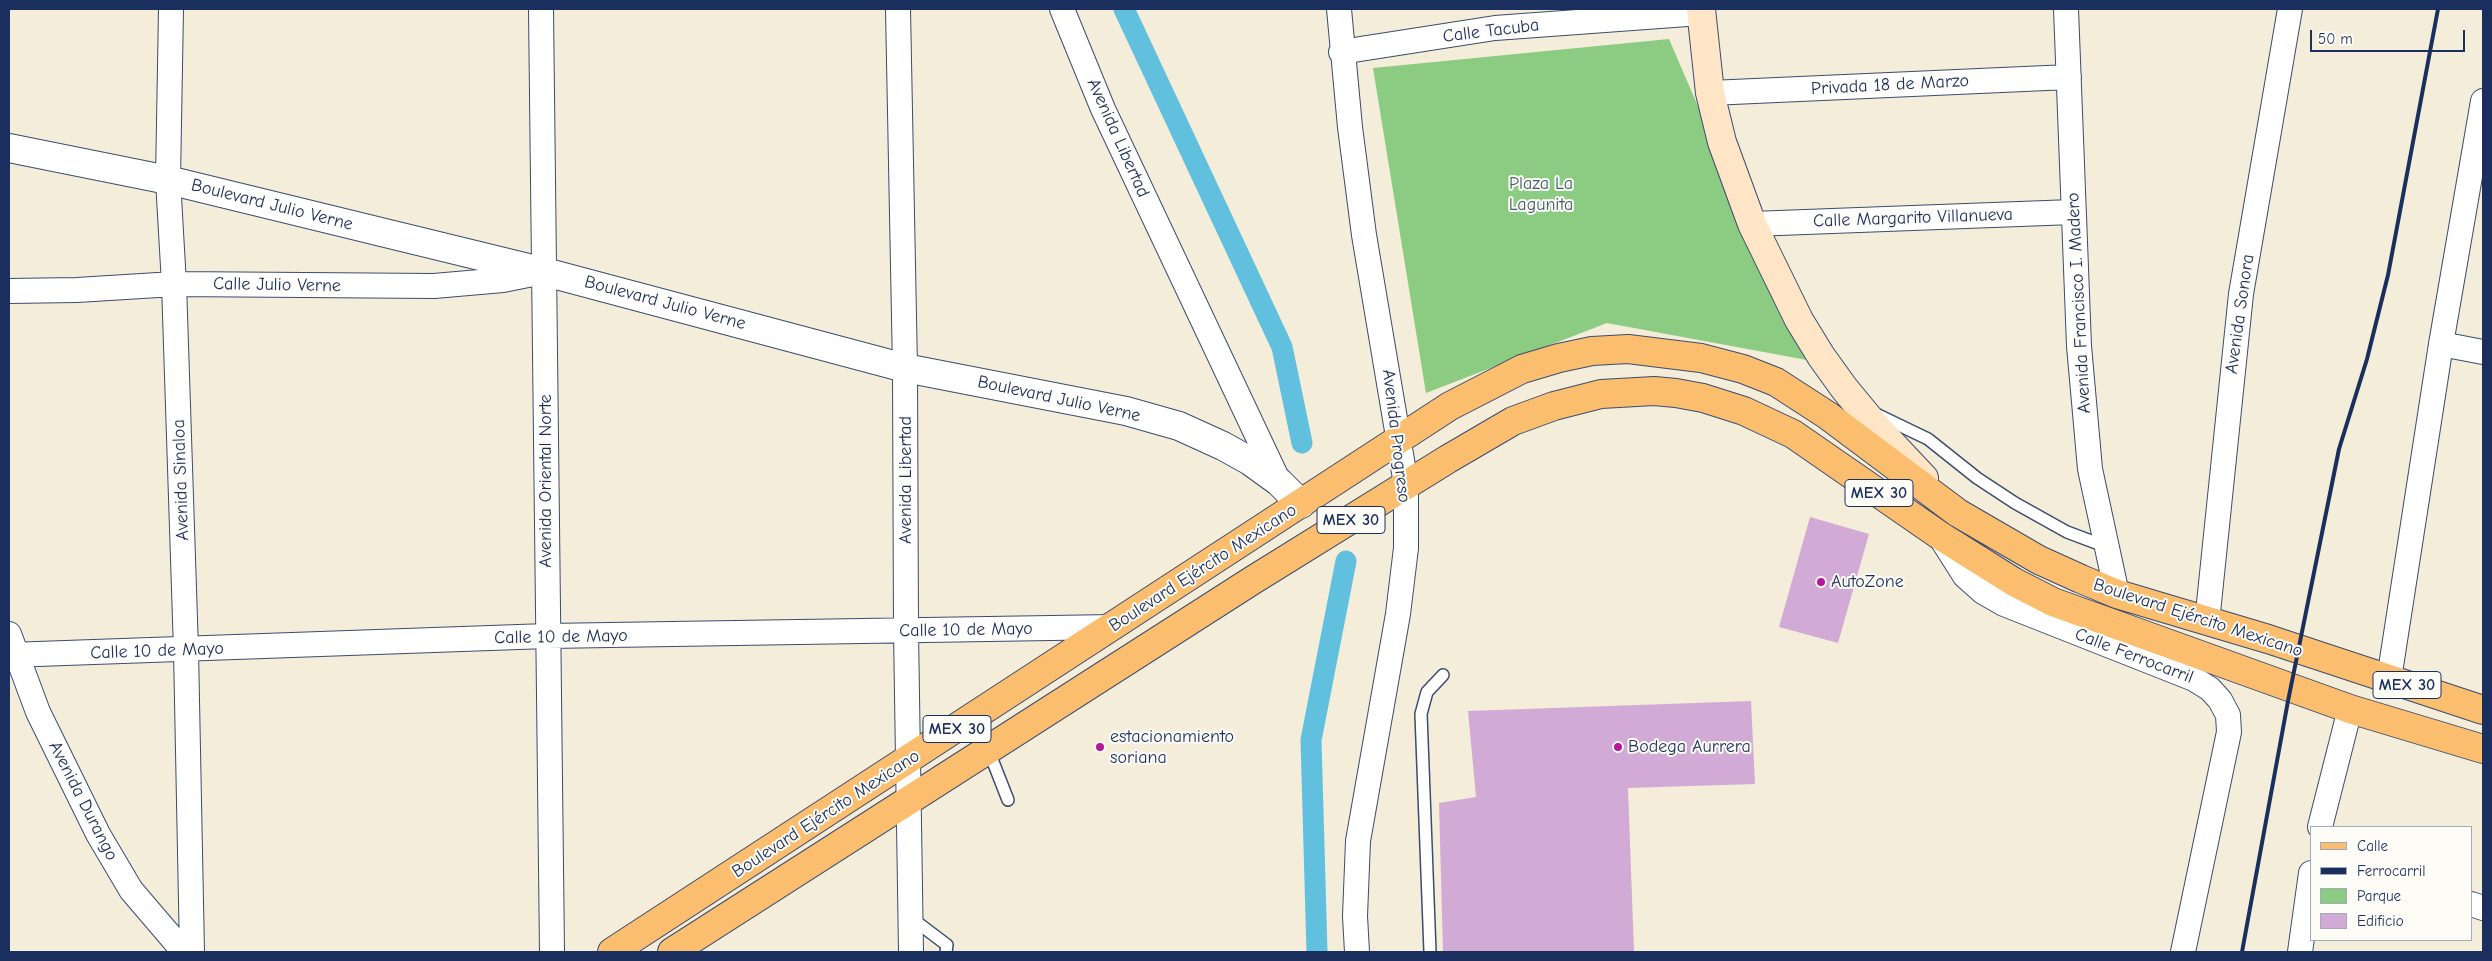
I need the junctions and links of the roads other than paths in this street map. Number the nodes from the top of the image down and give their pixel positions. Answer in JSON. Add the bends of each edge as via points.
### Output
{"nodes":[{"id":1,"x":171,"y":9,"type":"edge"},
{"id":2,"x":541,"y":9,"type":"edge"},
{"id":3,"x":898,"y":9,"type":"edge"},
{"id":4,"x":1062,"y":9,"type":"edge"},
{"id":5,"x":1339,"y":9,"type":"edge"},
{"id":6,"x":2066,"y":9,"type":"edge"},
{"id":7,"x":2290,"y":9,"type":"edge"},
{"id":8,"x":1701,"y":11,"type":"edge"},
{"id":9,"x":1495,"y":18,"type":"edge"},
{"id":10,"x":1342,"y":52,"type":"junction"},
{"id":11,"x":2070,"y":76,"type":"junction"},
{"id":12,"x":1710,"y":93,"type":"junction"},
{"id":13,"x":2483,"y":101,"type":"edge"},
{"id":14,"x":9,"y":148,"type":"edge"},
{"id":15,"x":2477,"y":177,"type":"edge"},
{"id":16,"x":168,"y":180,"type":"junction"},
{"id":17,"x":2073,"y":212,"type":"junction"},
{"id":18,"x":1752,"y":224,"type":"junction"},
{"id":19,"x":545,"y":272,"type":"junction"},
{"id":20,"x":174,"y":284,"type":"junction"},
{"id":21,"x":9,"y":291,"type":"edge"},
{"id":22,"x":2441,"y":344,"type":"junction"},
{"id":23,"x":2483,"y":352,"type":"edge"},
{"id":24,"x":906,"y":368,"type":"junction"},
{"id":25,"x":1858,"y":405,"type":"junction"},
{"id":26,"x":1388,"y":445,"type":"junction"},
{"id":27,"x":1279,"y":482,"type":"junction"},
{"id":28,"x":1400,"y":489,"type":"junction"},
{"id":29,"x":1307,"y":500,"type":"junction"},
{"id":30,"x":1958,"y":513,"type":"junction"},
{"id":31,"x":1939,"y":535,"type":"junction"},
{"id":32,"x":2107,"y":547,"type":"junction"},
{"id":33,"x":2117,"y":594,"type":"junction"},
{"id":34,"x":2207,"y":622,"type":"junction"},
{"id":35,"x":1114,"y":627,"type":"junction"},
{"id":36,"x":906,"y":631,"type":"junction"},
{"id":37,"x":548,"y":636,"type":"junction"},
{"id":38,"x":11,"y":648,"type":"edge"},
{"id":39,"x":186,"y":650,"type":"junction"},
{"id":40,"x":1443,"y":675,"type":"dead end"},
{"id":41,"x":2389,"y":679,"type":"junction"},
{"id":42,"x":2350,"y":709,"type":"junction"},
{"id":43,"x":2483,"y":710,"type":"edge"},
{"id":44,"x":988,"y":749,"type":"junction"},
{"id":45,"x":2483,"y":749,"type":"edge"},
{"id":46,"x":908,"y":761,"type":"junction"},
{"id":47,"x":1008,"y":800,"type":"dead end"},
{"id":48,"x":908,"y":801,"type":"junction"},
{"id":49,"x":2320,"y":826,"type":"edge"},
{"id":50,"x":2310,"y":881,"type":"edge"},
{"id":51,"x":910,"y":917,"type":"junction"},
{"id":52,"x":184,"y":952,"type":"edge"},
{"id":53,"x":192,"y":952,"type":"edge"},
{"id":54,"x":552,"y":952,"type":"edge"},
{"id":55,"x":612,"y":952,"type":"edge"},
{"id":56,"x":672,"y":952,"type":"edge"},
{"id":57,"x":911,"y":952,"type":"edge"},
{"id":58,"x":946,"y":952,"type":"edge"},
{"id":59,"x":1357,"y":952,"type":"edge"},
{"id":60,"x":1430,"y":952,"type":"edge"},
{"id":61,"x":2183,"y":952,"type":"edge"},
{"id":62,"x":2300,"y":952,"type":"edge"}],
"edges":[{"from":1,"to":16,"type":"street","name":"Avenida Sinaloa"},
{"from":2,"to":19,"type":"street","name":"Avenida Oriental Norte"},
{"from":3,"to":24,"type":"street","name":"Avenida Libertad"},
{"from":4,"to":27,"type":"street","name":"Avenida Libertad","via":[[1103,109]]},
{"from":5,"to":10,"type":"street","name":"Avenida Progreso"},
{"from":6,"to":11,"type":"street","name":"Avenida Francisco I. Madero"},
{"from":7,"to":34,"type":"street","name":"Avenida Sonora","via":[[2241,294]]},
{"from":8,"to":9,"type":"street","name":"Calle Tacuba"},
{"from":8,"to":12,"type":"main road"},
{"from":9,"to":10,"type":"street","name":"Calle Tacuba"},
{"from":10,"to":26,"type":"street","name":"Avenida Progreso"},
{"from":11,"to":12,"type":"street","name":"Privada 18 de Marzo"},
{"from":11,"to":17,"type":"street","name":"Avenida Francisco I. Madero"},
{"from":12,"to":18,"type":"main road","via":[[1722,142]]},
{"from":13,"to":15,"type":"street"},
{"from":14,"to":16,"type":"street","name":"Boulevard Julio Verne"},
{"from":15,"to":22,"type":"street"},
{"from":16,"to":19,"type":"street","name":"Boulevard Julio Verne"},
{"from":16,"to":20,"type":"street","name":"Avenida Sinaloa"},
{"from":17,"to":18,"type":"street","name":"Calle Margarito Villanueva"},
{"from":17,"to":32,"type":"street","name":"Avenida Francisco I. Madero","via":[[2079,346],[2090,469]]},
{"from":18,"to":25,"type":"main road","via":[[1799,320]]},
{"from":19,"to":20,"type":"street","name":"Calle Julio Verne","via":[[503,280],[434,286]]},
{"from":19,"to":24,"type":"street","name":"Boulevard Julio Verne"},
{"from":19,"to":37,"type":"street","name":"Avenida Oriental Norte"},
{"from":20,"to":21,"type":"street","name":"Calle Julio Verne"},
{"from":20,"to":39,"type":"street","name":"Avenida Sinaloa"},
{"from":22,"to":23,"type":"street"},
{"from":22,"to":41,"type":"street"},
{"from":24,"to":27,"type":"street","name":"Boulevard Julio Verne","via":[[1126,411],[1179,426],[1250,461]]},
{"from":24,"to":36,"type":"street","name":"Avenida Libertad"},
{"from":25,"to":30,"type":"main road"},
{"from":25,"to":32,"type":"lane","via":[[1928,439],[1977,478],[2067,532]]},
{"from":26,"to":28,"type":"street","name":"Avenida Progreso"},
{"from":26,"to":29,"type":"main road","name":"Boulevard Ejército Mexicano","number":"MEX 30"},
{"from":26,"to":30,"type":"main road","name":"Boulevard Ejército Mexicano","number":"MEX 30","via":[[1450,406],[1522,369],[1592,351],[1628,349],[1663,352],[1718,362],[1776,382],[1827,415]]},
{"from":27,"to":29,"type":"street","name":"Boulevard Julio Verne"},
{"from":28,"to":31,"type":"main road","name":"Boulevard Ejército Mexicano","number":"MEX 30","via":[[1513,421],[1540,410],[1601,394],[1676,392],[1744,411],[1794,434]]},
{"from":28,"to":44,"type":"main road","name":"Boulevard Ejército Mexicano","number":"MEX 30"},
{"from":28,"to":59,"type":"street","name":"Avenida Progreso","via":[[1406,548],[1398,614],[1358,840]]},
{"from":29,"to":35,"type":"main road","name":"Boulevard Ejército Mexicano","number":"MEX 30"},
{"from":30,"to":33,"type":"main road","name":"Boulevard Ejército Mexicano","number":"MEX 30","via":[[2039,560]]},
{"from":31,"to":42,"type":"main road","name":"Boulevard Ejército Mexicano","number":"MEX 30","via":[[2014,582],[2053,602]]},
{"from":31,"to":61,"type":"street","name":"Calle Ferrocarril","via":[[1965,576],[1983,592],[2042,621],[2194,679],[2220,700],[2228,715],[2229,732]]},
{"from":32,"to":33,"type":"street","name":"Avenida Francisco I. Madero"},
{"from":33,"to":34,"type":"main road","name":"Boulevard Ejército Mexicano","number":"MEX 30"},
{"from":34,"to":41,"type":"main road","name":"Boulevard Ejército Mexicano","number":"MEX 30"},
{"from":35,"to":36,"type":"street","name":"Calle 10 de Mayo"},
{"from":35,"to":46,"type":"main road","name":"Boulevard Ejército Mexicano","number":"MEX 30"},
{"from":36,"to":37,"type":"street","name":"Calle 10 de Mayo"},
{"from":36,"to":46,"type":"street","name":"Avenida Libertad"},
{"from":37,"to":39,"type":"street","name":"Calle 10 de Mayo"},
{"from":37,"to":54,"type":"street","name":"Avenida Oriental Norte"},
{"from":38,"to":39,"type":"street","name":"Calle 10 de Mayo"},
{"from":38,"to":52,"type":"street","name":"Avenida Durango","via":[[38,712],[98,834],[131,890]]},
{"from":39,"to":53,"type":"street","name":"Avenida Sinaloa"},
{"from":40,"to":60,"type":"lane","via":[[1427,692],[1421,714]]},
{"from":41,"to":43,"type":"main road","name":"Boulevard Ejército Mexicano","number":"MEX 30"},
{"from":42,"to":45,"type":"main road","name":"Boulevard Ejército Mexicano","number":"MEX 30"},
{"from":42,"to":49,"type":"street"},
{"from":44,"to":47,"type":"lane"},
{"from":44,"to":48,"type":"main road","name":"Boulevard Ejército Mexicano","number":"MEX 30"},
{"from":46,"to":48,"type":"street","name":"Avenida Libertad"},
{"from":46,"to":55,"type":"main road","name":"Boulevard Ejército Mexicano","number":"MEX 30"},
{"from":48,"to":51,"type":"street","name":"Avenida Libertad"},
{"from":48,"to":56,"type":"main road","name":"Boulevard Ejército Mexicano","number":"MEX 30"},
{"from":50,"to":62,"type":"street"},
{"from":51,"to":57,"type":"street","name":"Avenida Libertad"},
{"from":51,"to":58,"type":"lane","via":[[946,945]]}]}
